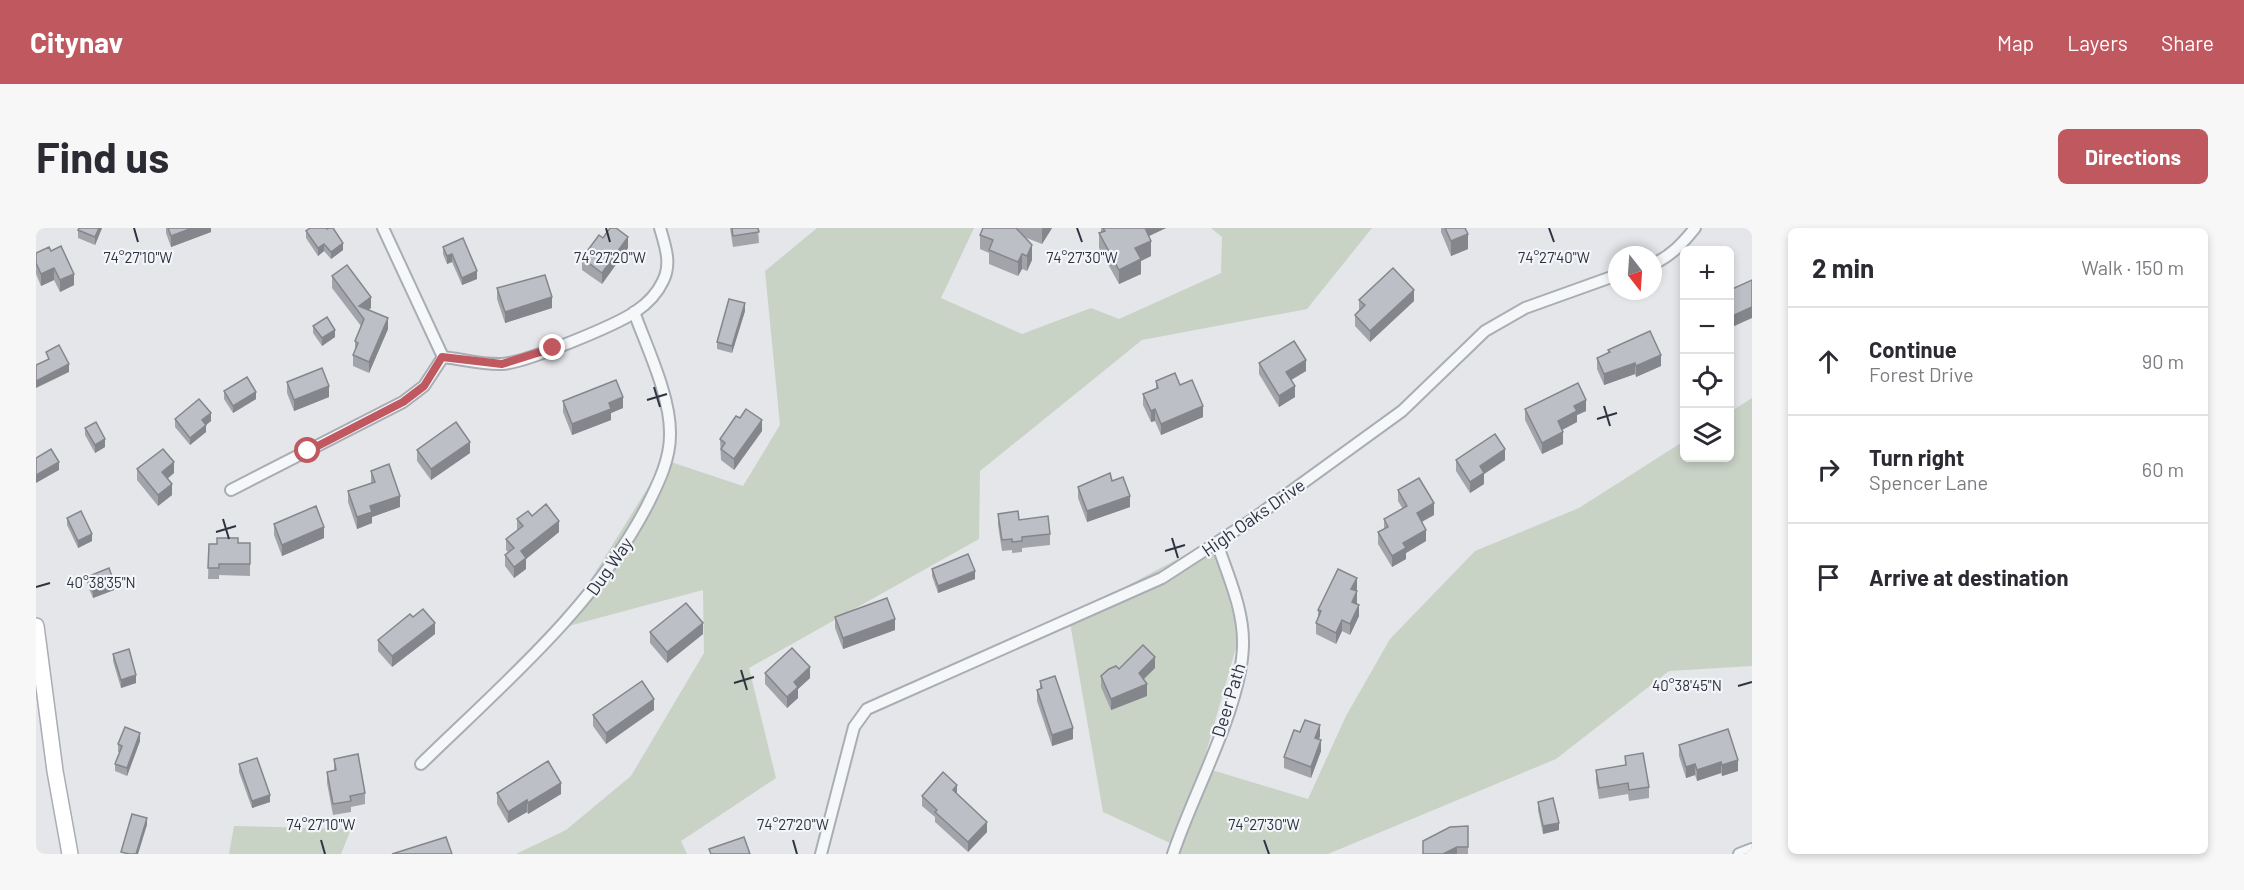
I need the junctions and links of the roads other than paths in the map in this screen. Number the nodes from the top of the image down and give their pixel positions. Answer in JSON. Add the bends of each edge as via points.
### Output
{"nodes":[{"id":1,"x":383,"y":228,"type":"edge"},
{"id":2,"x":660,"y":228,"type":"edge"},
{"id":3,"x":1695,"y":228,"type":"edge"},
{"id":4,"x":1662,"y":260,"type":"edge"},
{"id":5,"x":1608,"y":278,"type":"edge"},
{"id":6,"x":634,"y":312,"type":"junction"},
{"id":7,"x":442,"y":357,"type":"junction"},
{"id":8,"x":231,"y":490,"type":"dead end"},
{"id":9,"x":1217,"y":543,"type":"junction"},
{"id":10,"x":36,"y":626,"type":"edge"},
{"id":11,"x":421,"y":764,"type":"dead end"},
{"id":12,"x":1752,"y":849,"type":"edge"},
{"id":13,"x":70,"y":854,"type":"edge"},
{"id":14,"x":821,"y":854,"type":"edge"},
{"id":15,"x":1173,"y":854,"type":"edge"},
{"id":16,"x":1739,"y":854,"type":"edge"}],
"edges":[{"from":1,"to":7,"type":"street"},
{"from":2,"to":6,"type":"street","via":[[668,266],[655,295]]},
{"from":3,"to":4,"type":"street","via":[[1683,244]]},
{"from":5,"to":9,"type":"street","name":"High Oaks Drive","via":[[1525,308],[1485,331],[1402,411]]},
{"from":6,"to":7,"type":"street","via":[[590,334],[516,362]]},
{"from":6,"to":11,"type":"street","name":"Dug Way","via":[[669,424],[669,448],[655,489],[627,543],[583,602]]},
{"from":7,"to":8,"type":"street","via":[[424,386],[403,402]]},
{"from":9,"to":14,"type":"street","name":"High Oaks Drive","via":[[1139,590],[867,710],[854,727]]},
{"from":9,"to":15,"type":"street","name":"Deer Path","via":[[1240,612],[1244,646],[1235,691]]},
{"from":10,"to":13,"type":"main road"},
{"from":12,"to":16,"type":"street"}]}
